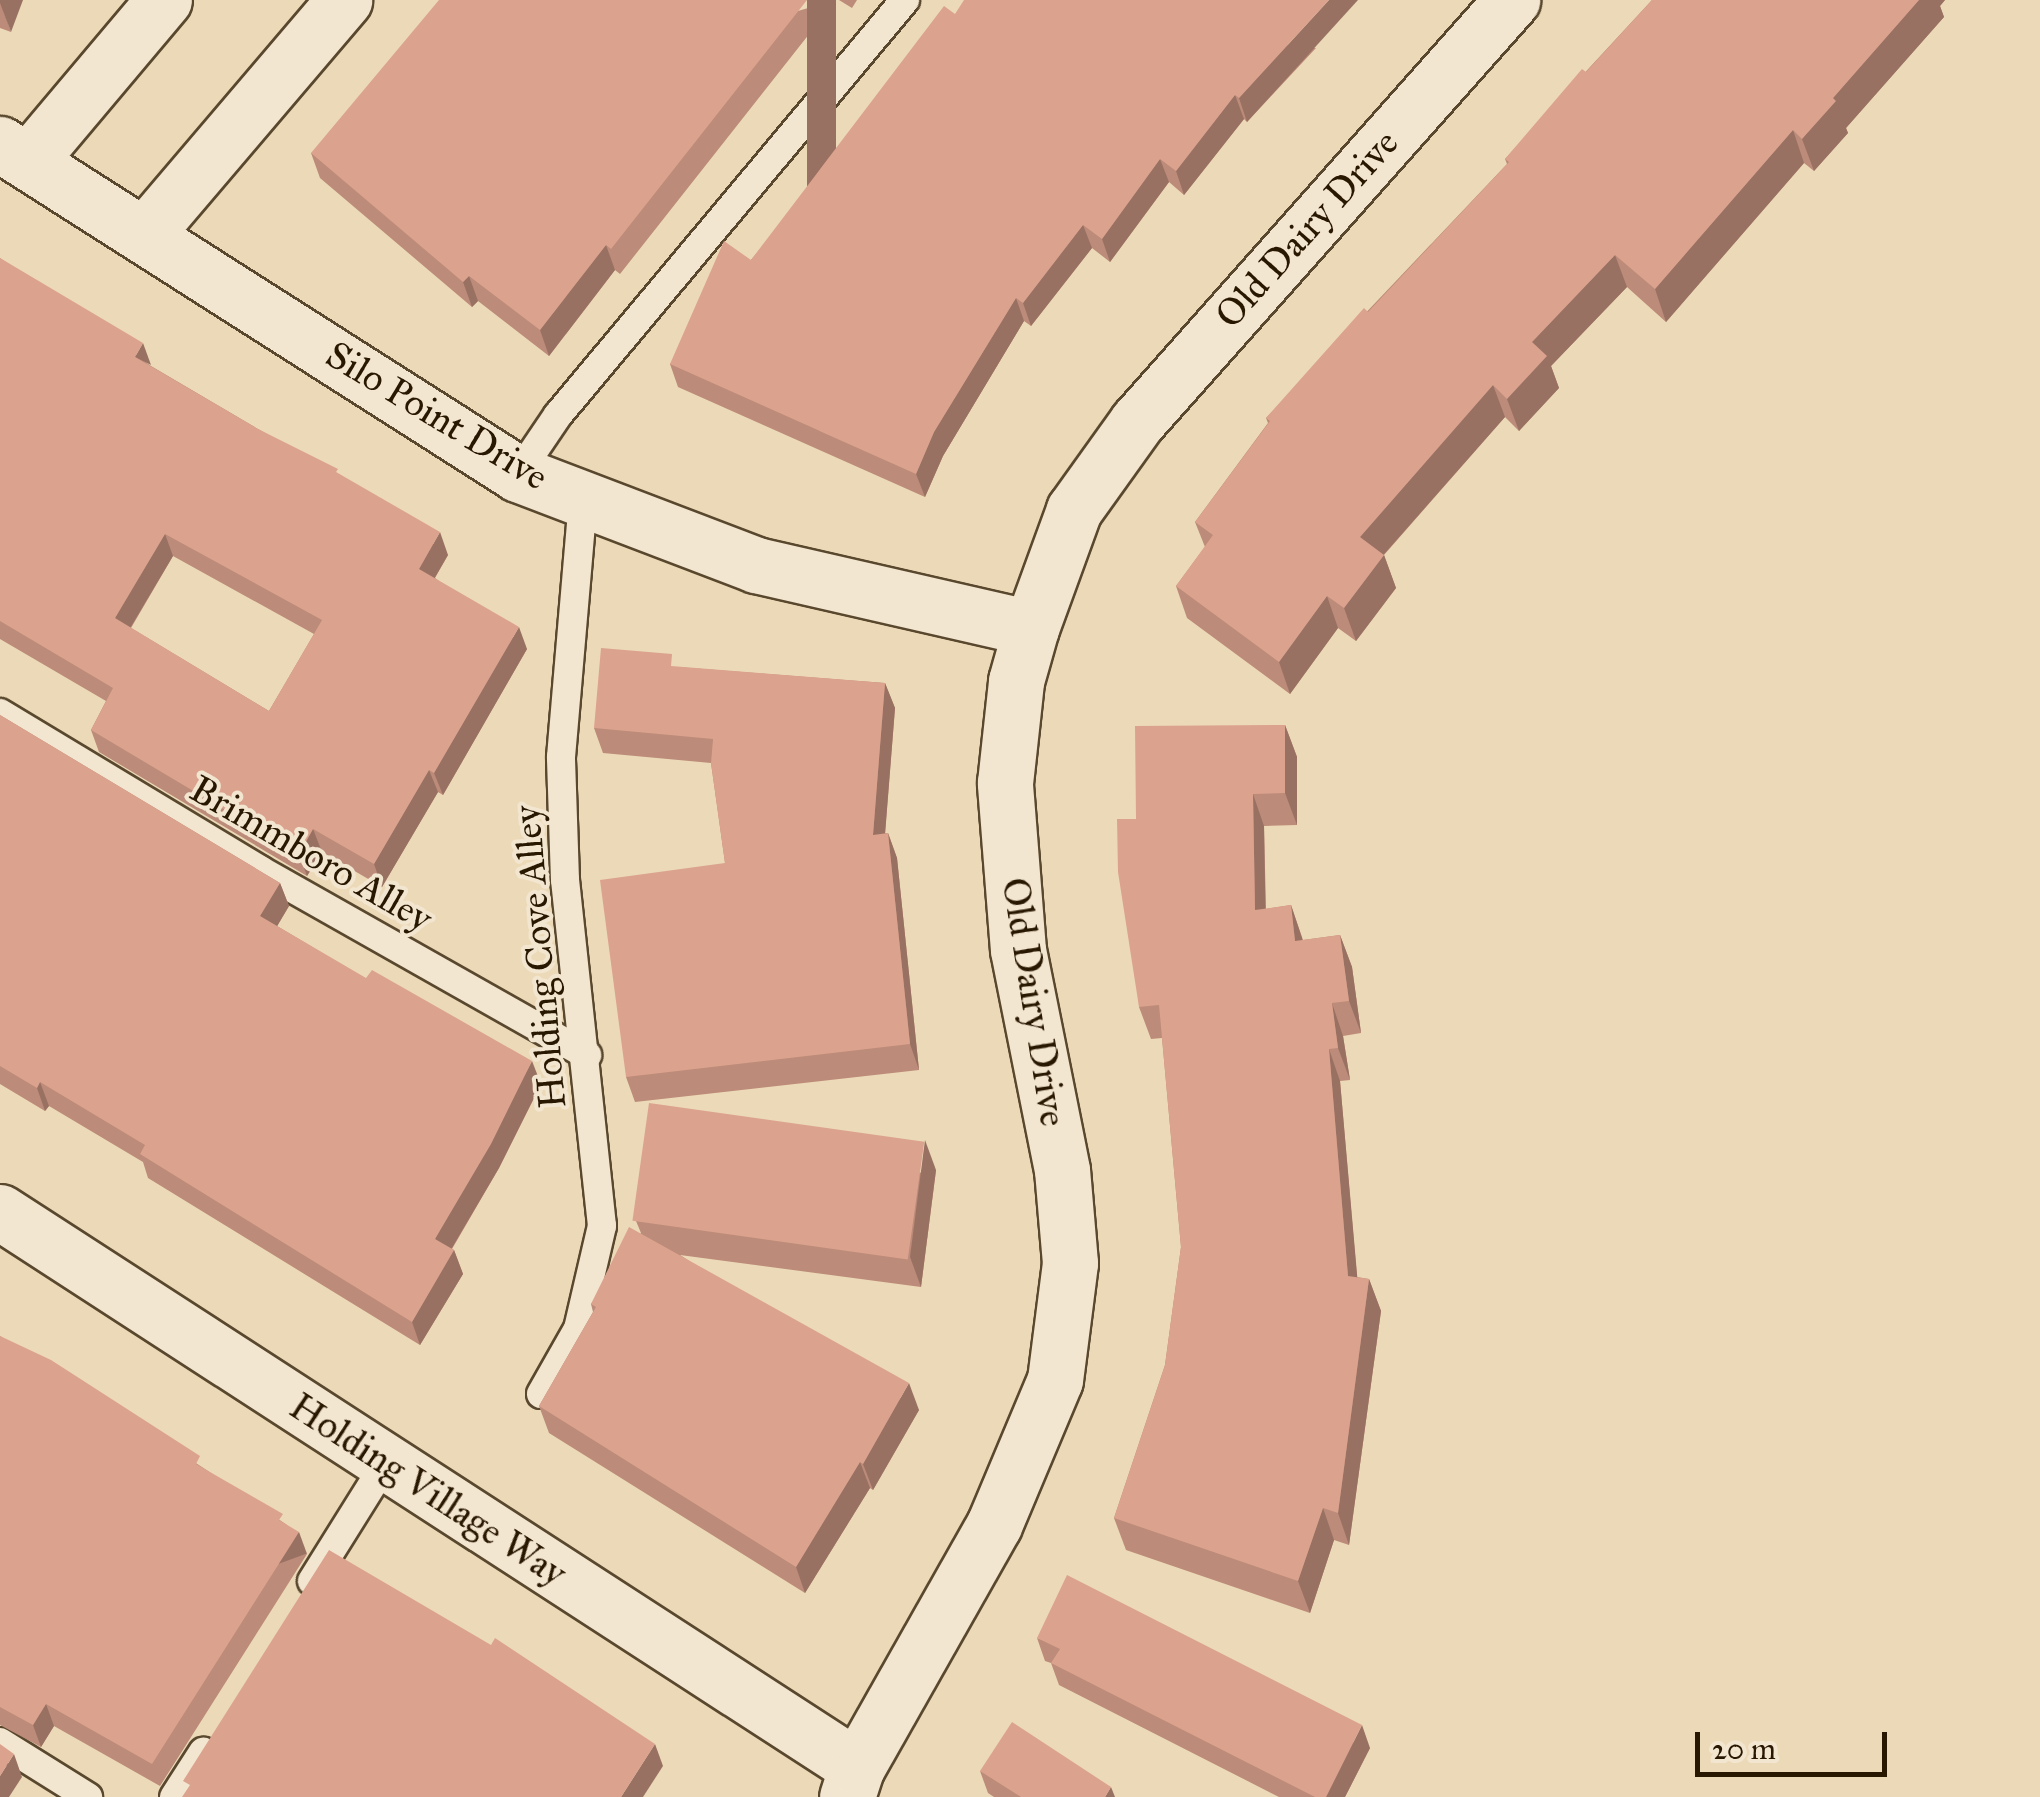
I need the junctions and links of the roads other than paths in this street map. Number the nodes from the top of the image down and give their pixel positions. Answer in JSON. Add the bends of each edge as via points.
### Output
{"nodes":[{"id":1,"x":164,"y":0,"type":"edge"},
{"id":2,"x":344,"y":0,"type":"edge"},
{"id":3,"x":905,"y":0,"type":"edge"},
{"id":4,"x":1512,"y":0,"type":"edge"},
{"id":5,"x":15,"y":152,"type":"edge"},
{"id":6,"x":146,"y":233,"type":"junction"},
{"id":7,"x":518,"y":474,"type":"junction"},
{"id":8,"x":583,"y":501,"type":"junction"},
{"id":9,"x":1031,"y":628,"type":"junction"},
{"id":10,"x":0,"y":713,"type":"edge"},
{"id":11,"x":586,"y":1055,"type":"junction"},
{"id":12,"x":0,"y":1212,"type":"edge"},
{"id":13,"x":540,"y":1394,"type":"dead end"},
{"id":14,"x":385,"y":1464,"type":"junction"},
{"id":15,"x":298,"y":1602,"type":"edge"},
{"id":16,"x":216,"y":1732,"type":"edge"},
{"id":17,"x":0,"y":1742,"type":"edge"},
{"id":18,"x":852,"y":1782,"type":"edge"},
{"id":19,"x":88,"y":1797,"type":"edge"},
{"id":20,"x":174,"y":1797,"type":"edge"},
{"id":21,"x":812,"y":1797,"type":"edge"}],
"edges":[{"from":1,"to":5,"type":"street"},
{"from":2,"to":6,"type":"street"},
{"from":3,"to":7,"type":"lane","via":[[558,415]]},
{"from":4,"to":9,"type":"street","name":"Old Dairy Drive","via":[[1137,422],[1074,510]]},
{"from":5,"to":6,"type":"street","name":"Silo Point Drive"},
{"from":6,"to":7,"type":"street","name":"Silo Point Drive"},
{"from":7,"to":8,"type":"street","name":"Silo Point Drive"},
{"from":8,"to":9,"type":"street","name":"Silo Point Drive","via":[[756,565]]},
{"from":8,"to":11,"type":"lane","name":"Holding Cove Alley","via":[[560,757],[565,880]]},
{"from":9,"to":18,"type":"street","name":"Old Dairy Drive","via":[[1016,681],[1005,784],[1018,950],[1062,1170],[1070,1263],[1055,1380],[994,1525]]},
{"from":10,"to":11,"type":"lane","name":"Brimmboro Alley"},
{"from":11,"to":13,"type":"lane","name":"Holding Cove Alley","via":[[602,1226],[578,1328]]},
{"from":12,"to":14,"type":"street","name":"Holding Village Way"},
{"from":14,"to":15,"type":"lane"},
{"from":14,"to":18,"type":"street","name":"Holding Village Way"},
{"from":16,"to":20,"type":"lane"},
{"from":17,"to":19,"type":"lane"},
{"from":18,"to":21,"type":"street","name":"Old Dairy Drive"}]}
